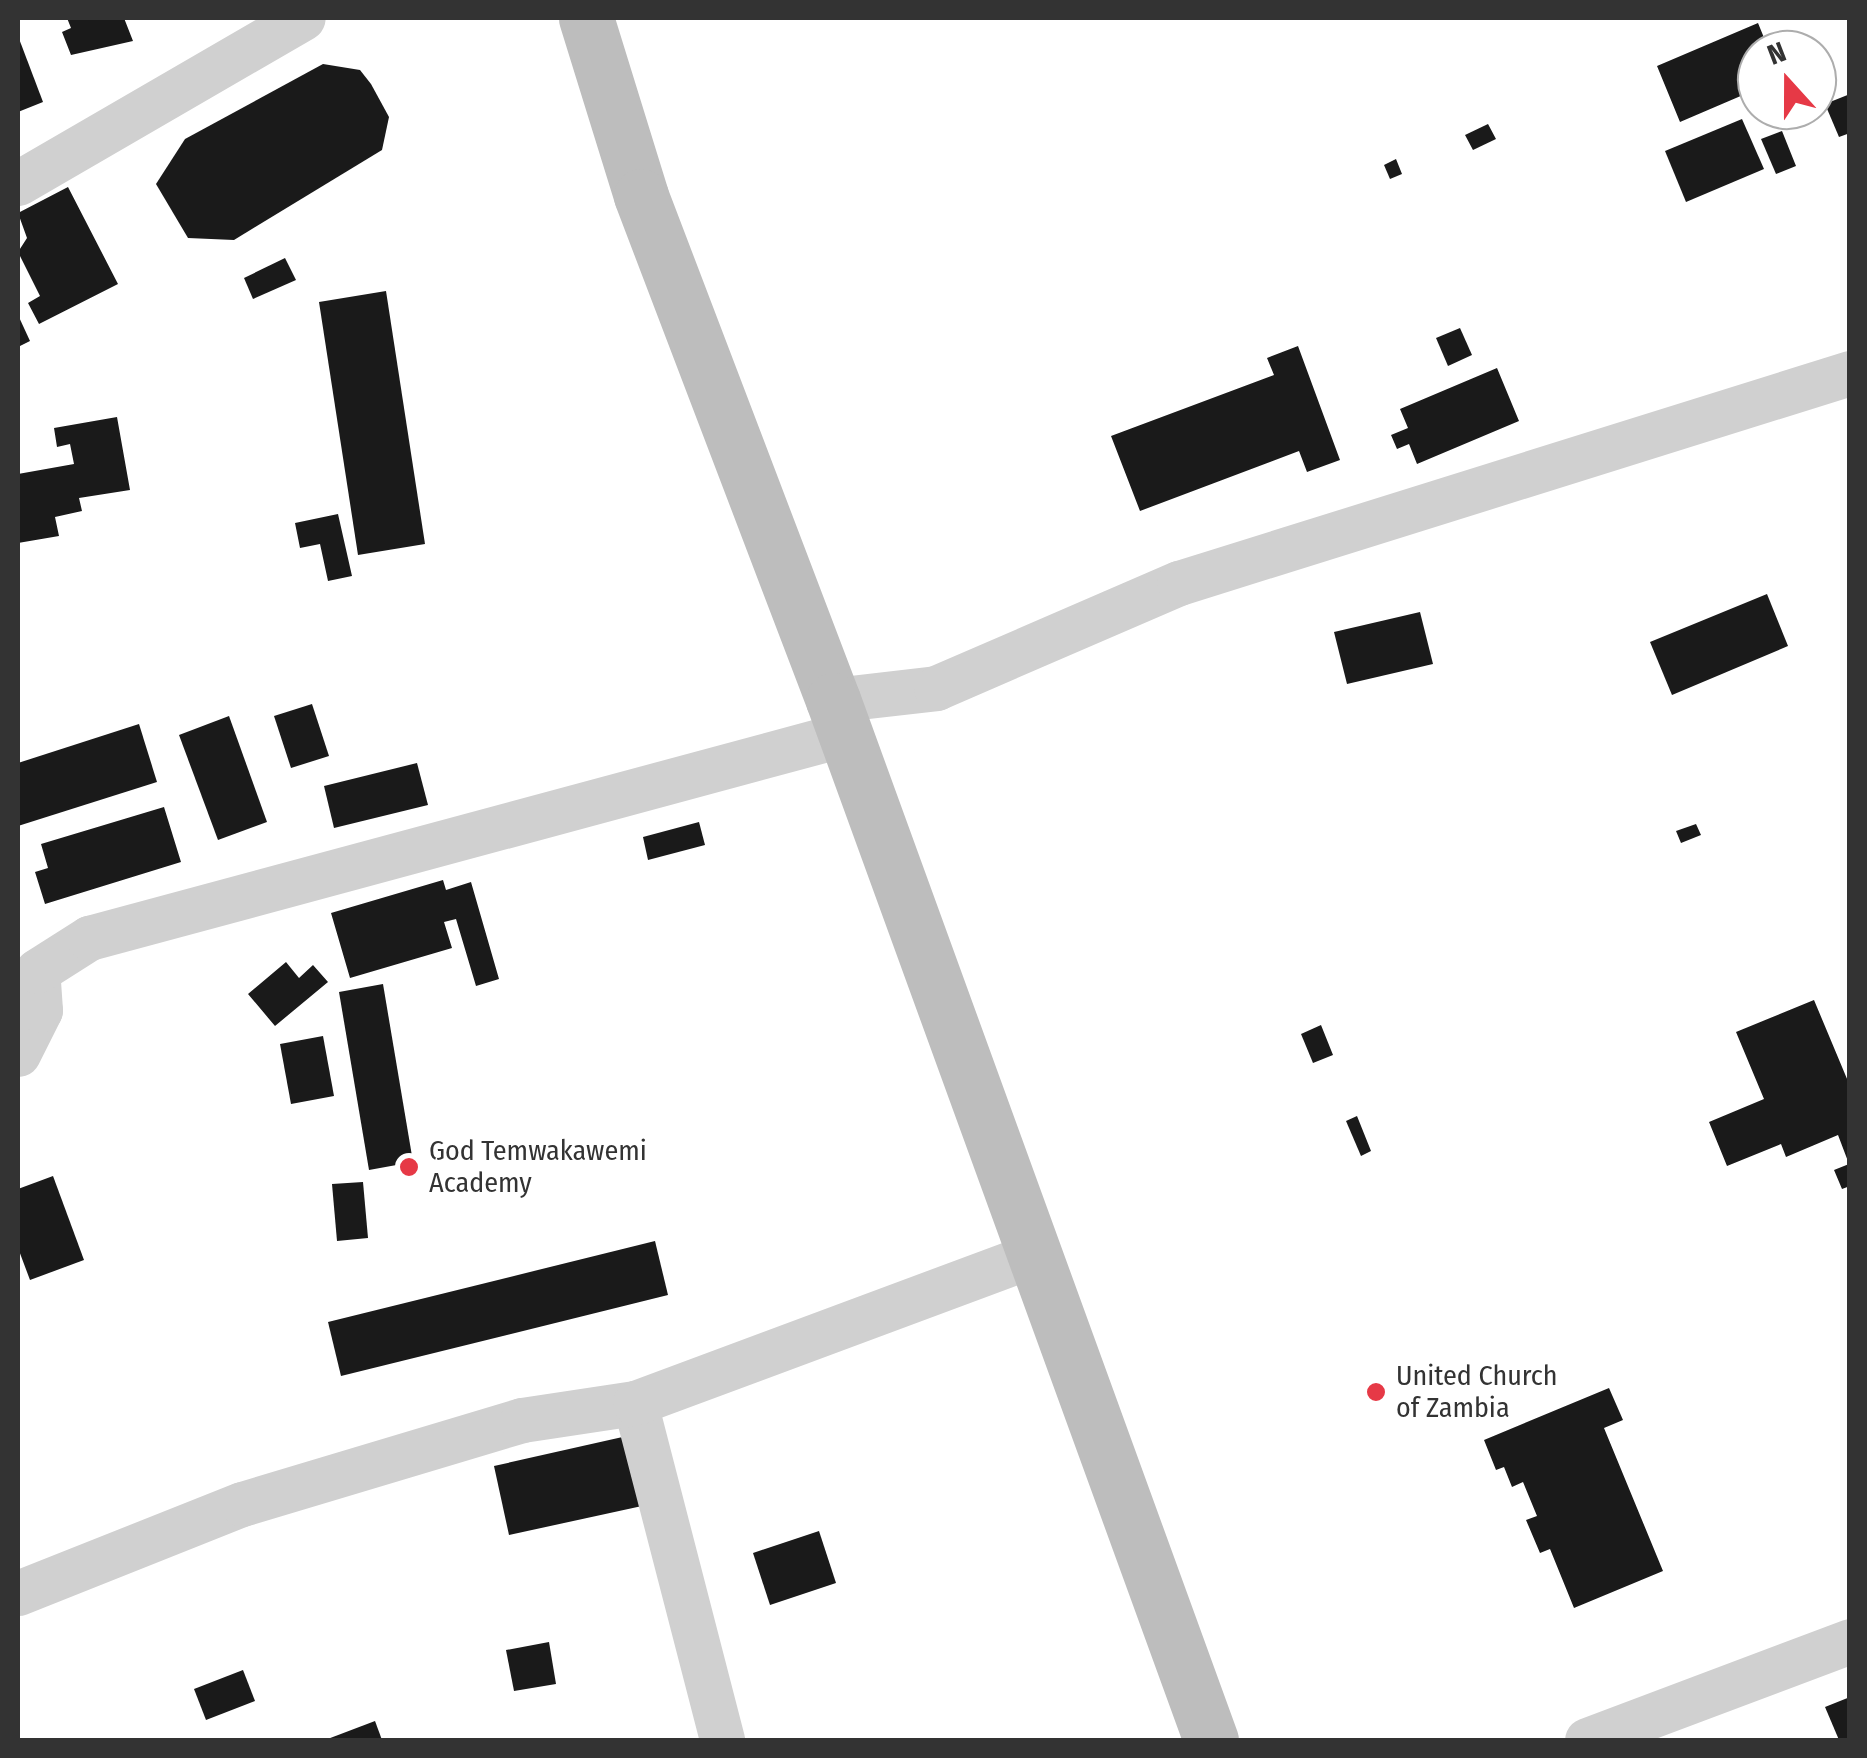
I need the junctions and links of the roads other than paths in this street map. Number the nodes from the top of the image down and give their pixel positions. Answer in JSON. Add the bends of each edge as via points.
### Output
{"nodes":[{"id":1,"x":303,"y":18,"type":"edge"},
{"id":2,"x":586,"y":18,"type":"edge"},
{"id":3,"x":18,"y":183,"type":"edge"},
{"id":4,"x":1850,"y":373,"type":"edge"},
{"id":5,"x":839,"y":717,"type":"junction"},
{"id":6,"x":27,"y":967,"type":"edge"},
{"id":7,"x":18,"y":1054,"type":"edge"},
{"id":8,"x":1030,"y":1256,"type":"junction"},
{"id":9,"x":635,"y":1403,"type":"junction"},
{"id":10,"x":18,"y":1593,"type":"edge"},
{"id":11,"x":1850,"y":1641,"type":"edge"},
{"id":12,"x":722,"y":1740,"type":"edge"},
{"id":13,"x":1211,"y":1740,"type":"edge"},
{"id":14,"x":1587,"y":1740,"type":"edge"}],
"edges":[{"from":1,"to":3,"type":"street"},
{"from":2,"to":5,"type":"main road","via":[[640,196]]},
{"from":4,"to":5,"type":"street","via":[[1179,583],[936,688]]},
{"from":5,"to":6,"type":"street","via":[[90,938]]},
{"from":5,"to":8,"type":"main road"},
{"from":6,"to":7,"type":"street","via":[[40,1010]]},
{"from":8,"to":9,"type":"street"},
{"from":8,"to":13,"type":"main road"},
{"from":9,"to":10,"type":"street","via":[[522,1420],[242,1504]]},
{"from":9,"to":12,"type":"street"},
{"from":11,"to":14,"type":"street"}]}
